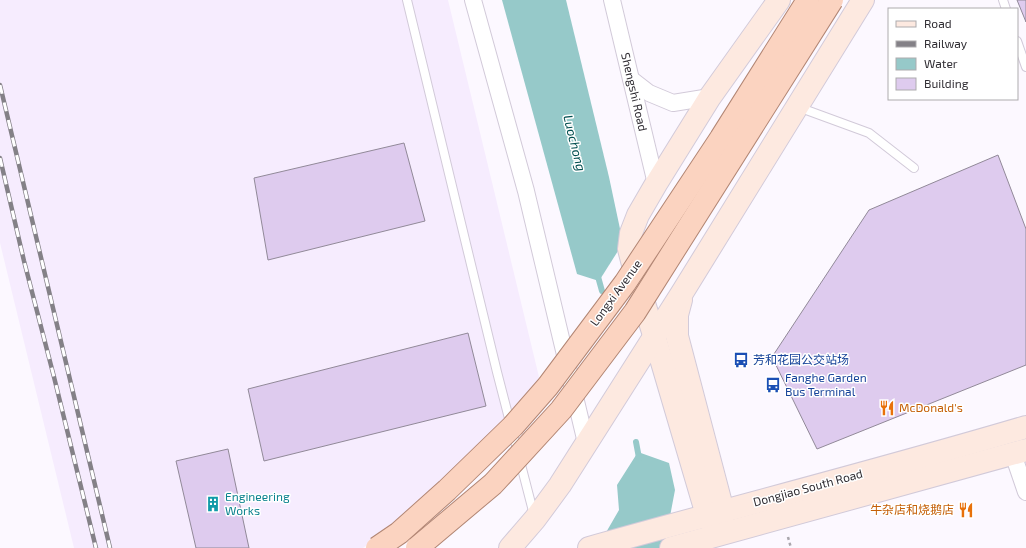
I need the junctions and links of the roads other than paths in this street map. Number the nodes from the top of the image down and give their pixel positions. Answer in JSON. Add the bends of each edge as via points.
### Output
{"nodes":[{"id":1,"x":407,"y":0,"type":"edge"},
{"id":2,"x":473,"y":0,"type":"edge"},
{"id":3,"x":612,"y":0,"type":"edge"},
{"id":4,"x":779,"y":0,"type":"edge"},
{"id":5,"x":808,"y":0,"type":"edge"},
{"id":6,"x":832,"y":0,"type":"edge"},
{"id":7,"x":863,"y":0,"type":"edge"},
{"id":8,"x":1018,"y":44,"type":"edge"},
{"id":9,"x":1026,"y":68,"type":"edge"},
{"id":10,"x":631,"y":79,"type":"junction"},
{"id":11,"x":710,"y":97,"type":"junction"},
{"id":12,"x":797,"y":107,"type":"junction"},
{"id":13,"x":914,"y":168,"type":"dead end"},
{"id":14,"x":652,"y":189,"type":"junction"},
{"id":15,"x":682,"y":293,"type":"junction"},
{"id":16,"x":654,"y":335,"type":"junction"},
{"id":17,"x":1026,"y":427,"type":"edge"},
{"id":18,"x":586,"y":443,"type":"junction"},
{"id":19,"x":1019,"y":452,"type":"edge"},
{"id":20,"x":1026,"y":492,"type":"edge"},
{"id":21,"x":715,"y":513,"type":"junction"},
{"id":22,"x":535,"y":519,"type":"junction"},
{"id":23,"x":719,"y":534,"type":"junction"},
{"id":24,"x":377,"y":548,"type":"edge"},
{"id":25,"x":416,"y":548,"type":"edge"},
{"id":26,"x":510,"y":548,"type":"edge"},
{"id":27,"x":589,"y":548,"type":"edge"},
{"id":28,"x":671,"y":548,"type":"edge"}],
"edges":[{"from":1,"to":22,"type":"lane"},
{"from":2,"to":18,"type":"street","via":[[526,191]]},
{"from":3,"to":10,"type":"street","name":"Shengshi Road"},
{"from":4,"to":11,"type":"street"},
{"from":5,"to":24,"type":"main road","name":"Longxi Avenue","bridge":true,"via":[[721,138],[625,282],[548,386],[513,426],[447,490]]},
{"from":6,"to":25,"type":"main road","name":"Longxi Avenue","bridge":true,"via":[[635,312],[562,410],[493,484]]},
{"from":7,"to":12,"type":"street"},
{"from":8,"to":9,"type":"lane"},
{"from":10,"to":11,"type":"street","via":[[649,93],[673,103]]},
{"from":10,"to":14,"type":"street","name":"Shengshi Road"},
{"from":11,"to":14,"type":"street"},
{"from":12,"to":13,"type":"lane","via":[[869,133]]},
{"from":12,"to":15,"type":"street"},
{"from":14,"to":15,"type":"street","via":[[645,225],[652,255],[666,280]]},
{"from":14,"to":16,"type":"street","via":[[631,233],[629,249]]},
{"from":15,"to":16,"type":"street"},
{"from":15,"to":21,"type":"street","via":[[677,336]]},
{"from":16,"to":18,"type":"street"},
{"from":16,"to":21,"type":"street"},
{"from":17,"to":21,"type":"street","name":"Dongjiao South Road"},
{"from":18,"to":22,"type":"street"},
{"from":19,"to":20,"type":"street"},
{"from":19,"to":23,"type":"street","name":"Dongjiao South Road"},
{"from":21,"to":23,"type":"street"},
{"from":21,"to":27,"type":"street","name":"Dongjiao South Road"},
{"from":22,"to":26,"type":"street"},
{"from":23,"to":28,"type":"street","name":"Dongjiao South Road"}]}
